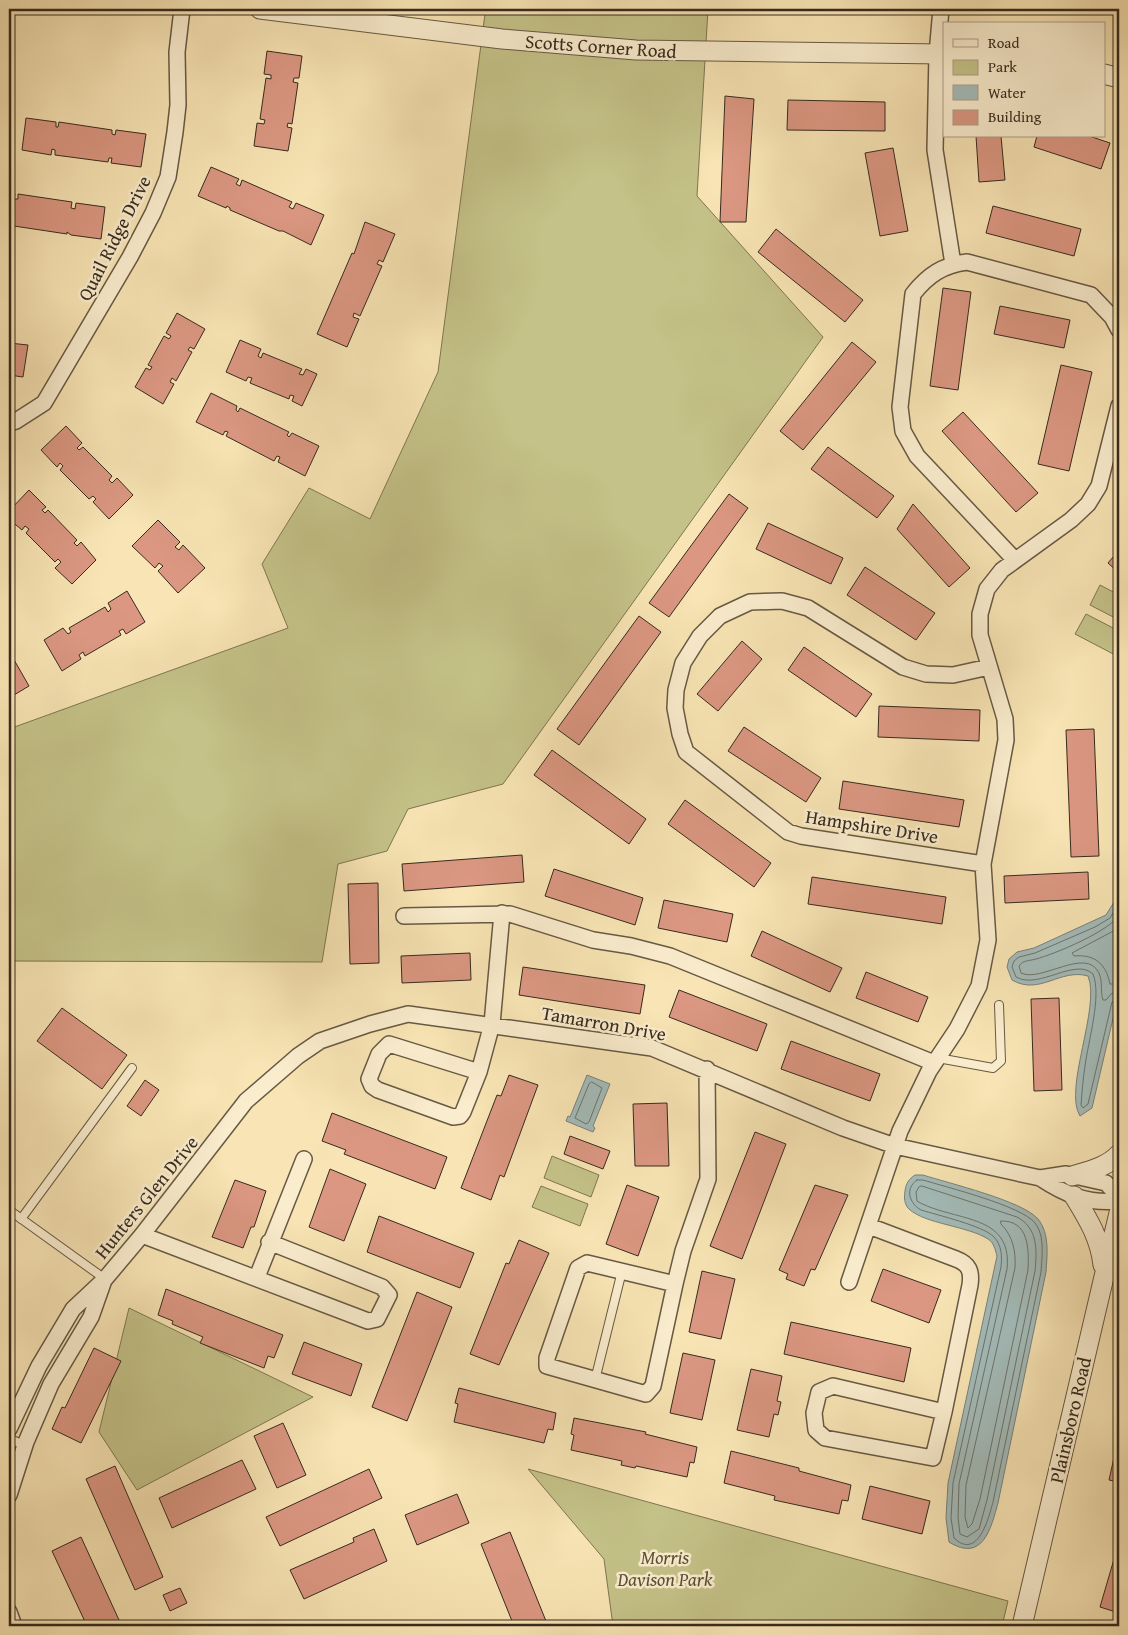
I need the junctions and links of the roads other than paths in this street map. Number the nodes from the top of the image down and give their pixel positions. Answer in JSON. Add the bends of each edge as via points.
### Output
{"nodes":[{"id":1,"x":182,"y":9,"type":"edge"},
{"id":2,"x":260,"y":9,"type":"edge"},
{"id":3,"x":941,"y":9,"type":"edge"},
{"id":4,"x":941,"y":54,"type":"edge"},
{"id":5,"x":1106,"y":75,"type":"edge"},
{"id":6,"x":1119,"y":78,"type":"edge"},
{"id":7,"x":953,"y":264,"type":"junction"},
{"id":8,"x":1119,"y":330,"type":"edge"},
{"id":9,"x":1119,"y":406,"type":"edge"},
{"id":10,"x":9,"y":423,"type":"edge"},
{"id":11,"x":1015,"y":560,"type":"junction"},
{"id":12,"x":989,"y":667,"type":"junction"},
{"id":13,"x":983,"y":864,"type":"junction"},
{"id":14,"x":502,"y":913,"type":"junction"},
{"id":15,"x":404,"y":916,"type":"dead end"},
{"id":16,"x":999,"y":1005,"type":"dead end"},
{"id":17,"x":492,"y":1024,"type":"junction"},
{"id":18,"x":936,"y":1060,"type":"junction"},
{"id":19,"x":132,"y":1068,"type":"dead end"},
{"id":20,"x":707,"y":1069,"type":"junction"},
{"id":21,"x":479,"y":1072,"type":"junction"},
{"id":22,"x":218,"y":1139,"type":"joint"},
{"id":23,"x":895,"y":1146,"type":"junction"},
{"id":24,"x":1119,"y":1154,"type":"edge"},
{"id":25,"x":304,"y":1159,"type":"dead end"},
{"id":26,"x":1072,"y":1176,"type":"junction"},
{"id":27,"x":1040,"y":1178,"type":"junction"},
{"id":28,"x":1074,"y":1196,"type":"junction"},
{"id":29,"x":1119,"y":1197,"type":"edge"},
{"id":30,"x":1119,"y":1201,"type":"edge"},
{"id":31,"x":9,"y":1210,"type":"edge"},
{"id":32,"x":1119,"y":1213,"type":"edge"},
{"id":33,"x":21,"y":1219,"type":"junction"},
{"id":34,"x":869,"y":1226,"type":"junction"},
{"id":35,"x":142,"y":1235,"type":"junction"},
{"id":36,"x":269,"y":1242,"type":"junction"},
{"id":37,"x":622,"y":1271,"type":"junction"},
{"id":38,"x":1104,"y":1274,"type":"junction"},
{"id":39,"x":257,"y":1277,"type":"junction"},
{"id":40,"x":105,"y":1279,"type":"junction"},
{"id":41,"x":849,"y":1282,"type":"dead end"},
{"id":42,"x":675,"y":1284,"type":"junction"},
{"id":43,"x":595,"y":1380,"type":"junction"},
{"id":44,"x":944,"y":1412,"type":"junction"},
{"id":45,"x":9,"y":1429,"type":"edge"},
{"id":46,"x":9,"y":1438,"type":"edge"},
{"id":47,"x":25,"y":1446,"type":"junction"},
{"id":48,"x":9,"y":1496,"type":"edge"},
{"id":49,"x":9,"y":1612,"type":"edge"},
{"id":50,"x":14,"y":1626,"type":"edge"},
{"id":51,"x":1022,"y":1626,"type":"edge"}],
"edges":[{"from":1,"to":10,"type":"street","name":"Quail Ridge Drive","via":[[177,52],[178,105],[168,178],[126,264],[44,403]]},
{"from":2,"to":4,"type":"street","name":"Scotts Corner Road","via":[[502,39],[636,50]]},
{"from":3,"to":4,"type":"street"},
{"from":4,"to":7,"type":"street","via":[[935,150]]},
{"from":5,"to":6,"type":"street"},
{"from":7,"to":8,"type":"street","via":[[967,262],[1091,295],[1112,317]]},
{"from":7,"to":11,"type":"street","via":[[924,281],[913,294],[900,407],[903,431],[917,456]]},
{"from":9,"to":11,"type":"street","via":[[1100,486],[1088,504]]},
{"from":11,"to":12,"type":"street","via":[[987,589],[980,614],[980,635]]},
{"from":12,"to":13,"type":"street","via":[[1005,719],[1006,740]]},
{"from":12,"to":13,"type":"street","name":"Hampshire Drive","via":[[953,675],[926,674],[903,667],[808,608],[782,601],[750,602],[720,616],[700,636],[683,663],[675,708],[686,752],[788,832]]},
{"from":13,"to":18,"type":"street","via":[[988,940],[979,986],[957,1030]]},
{"from":14,"to":15,"type":"street"},
{"from":14,"to":17,"type":"street"},
{"from":14,"to":18,"type":"street","via":[[593,940],[670,956]]},
{"from":16,"to":18,"type":"lane","via":[[1001,1061],[993,1068]]},
{"from":17,"to":20,"type":"street","name":"Tamarron Drive","via":[[652,1048]]},
{"from":17,"to":21,"type":"street"},
{"from":17,"to":22,"type":"street","name":"Tamarron Drive","via":[[408,1014],[320,1041],[246,1101]]},
{"from":18,"to":23,"type":"street"},
{"from":19,"to":33,"type":"lane"},
{"from":20,"to":23,"type":"street","name":"Tamarron Drive","via":[[844,1128]]},
{"from":20,"to":42,"type":"street","via":[[708,1180],[682,1251]]},
{"from":21,"to":21,"type":"street","via":[[463,1112],[453,1117],[378,1090],[368,1079],[379,1054],[389,1044]]},
{"from":22,"to":35,"type":"street","name":"Hunters Glen Drive"},
{"from":23,"to":27,"type":"street","name":"Tamarron Drive"},
{"from":23,"to":34,"type":"street"},
{"from":24,"to":26,"type":"street","via":[[1096,1169]]},
{"from":25,"to":36,"type":"street"},
{"from":26,"to":27,"type":"street","name":"Tamarron Drive"},
{"from":26,"to":29,"type":"street","name":"Tamarron Drive","via":[[1106,1183]]},
{"from":27,"to":28,"type":"street","name":"Tamarron Drive"},
{"from":28,"to":30,"type":"street","name":"Tamarron Drive","via":[[1101,1203]]},
{"from":28,"to":38,"type":"street","via":[[1091,1222],[1101,1247]]},
{"from":31,"to":33,"type":"lane"},
{"from":32,"to":38,"type":"street","name":"Plainsboro Road"},
{"from":33,"to":40,"type":"lane"},
{"from":34,"to":41,"type":"street"},
{"from":34,"to":44,"type":"street","via":[[956,1259],[968,1267],[970,1285]]},
{"from":35,"to":39,"type":"street"},
{"from":35,"to":40,"type":"street","name":"Hunters Glen Drive"},
{"from":36,"to":39,"type":"street"},
{"from":36,"to":39,"type":"street","via":[[382,1287],[388,1295],[377,1319],[368,1321]]},
{"from":37,"to":42,"type":"street"},
{"from":37,"to":43,"type":"lane"},
{"from":37,"to":43,"type":"street","via":[[587,1263],[578,1268],[547,1358],[547,1366],[551,1368]]},
{"from":38,"to":51,"type":"street","name":"Plainsboro Road"},
{"from":40,"to":45,"type":"street","name":"Hunters Glen Drive","via":[[73,1309],[39,1366]]},
{"from":40,"to":47,"type":"street","name":"Hunters Glen Drive","via":[[91,1317],[51,1384]]},
{"from":42,"to":43,"type":"street","via":[[651,1390],[646,1394]]},
{"from":44,"to":44,"type":"street","via":[[933,1458],[825,1438],[816,1430],[814,1413],[819,1392],[833,1386]]},
{"from":46,"to":47,"type":"lane"},
{"from":47,"to":48,"type":"street","name":"Hunters Glen Drive"},
{"from":49,"to":50,"type":"street"}]}
